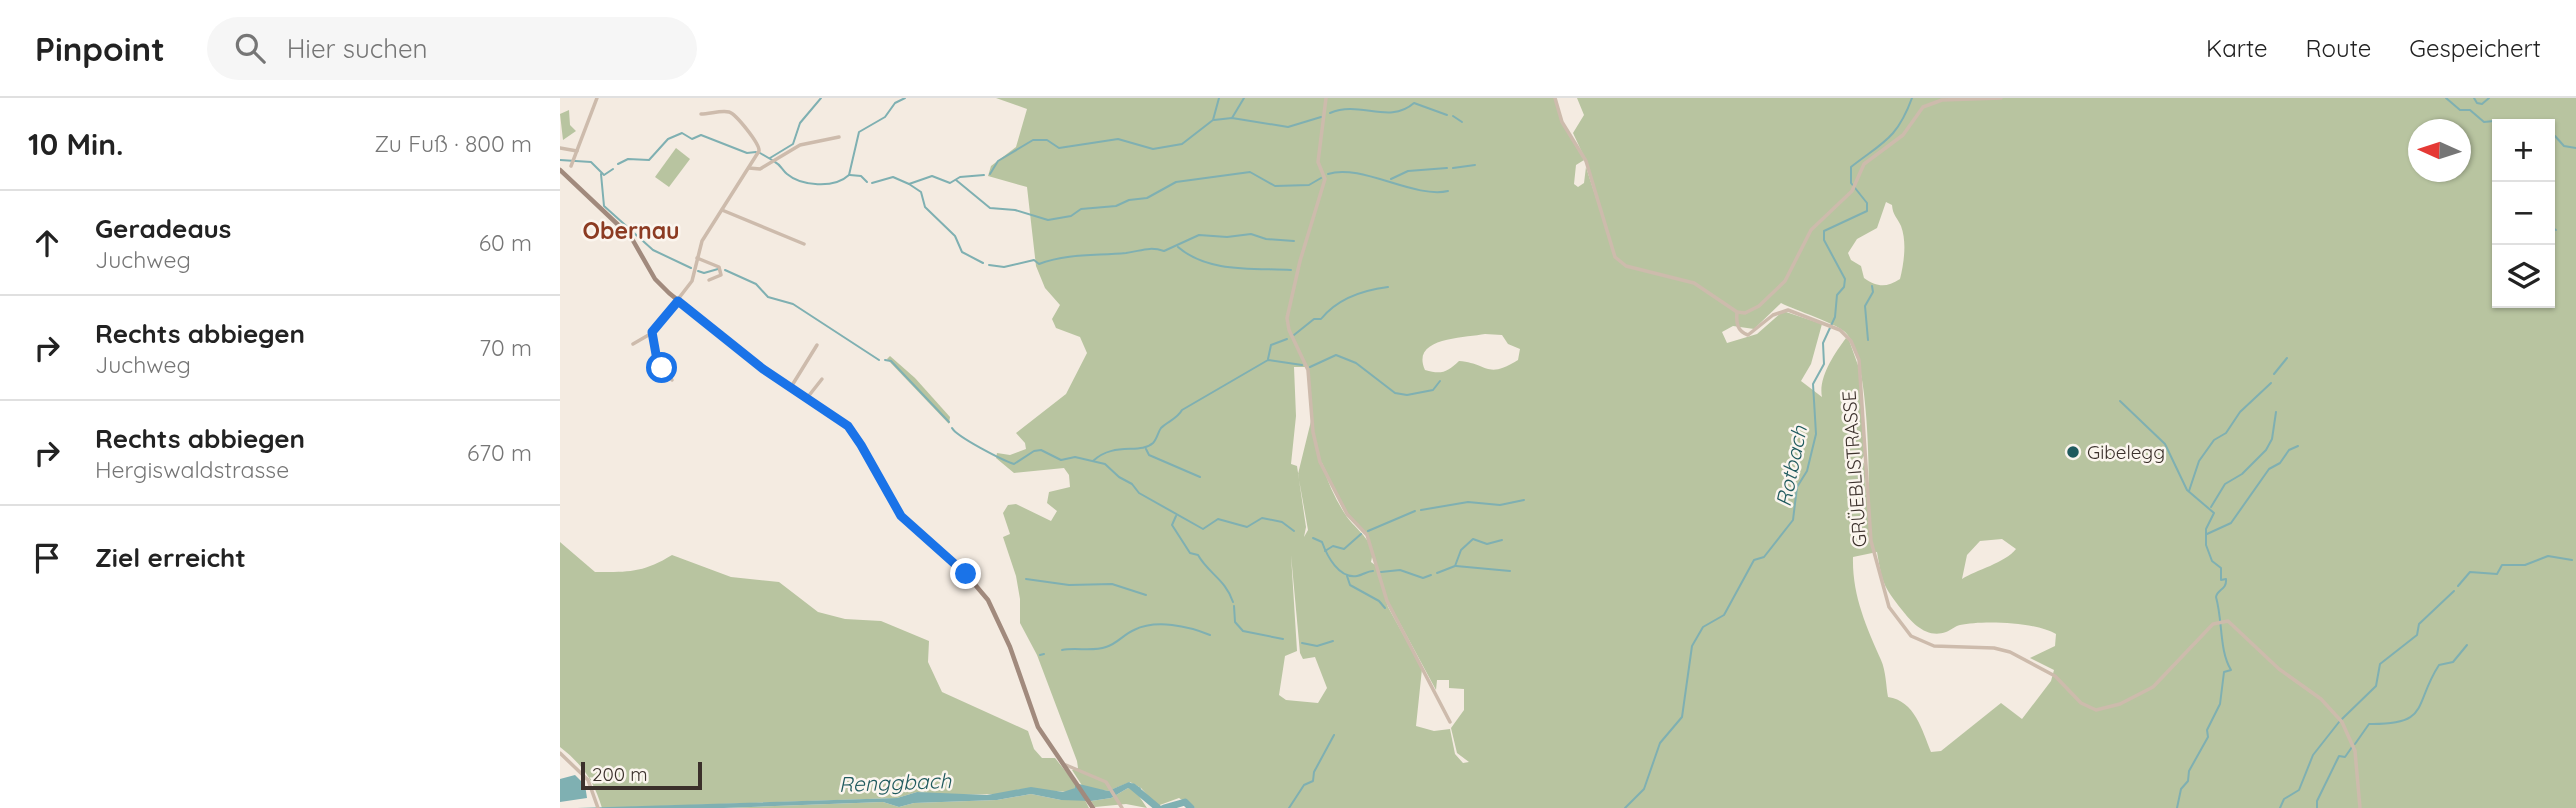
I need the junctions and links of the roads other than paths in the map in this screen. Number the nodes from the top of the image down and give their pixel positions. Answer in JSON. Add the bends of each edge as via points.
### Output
{"nodes":[{"id":1,"x":597,"y":98,"type":"edge"},
{"id":2,"x":1326,"y":98,"type":"edge"},
{"id":3,"x":1555,"y":98,"type":"edge"},
{"id":4,"x":2001,"y":98,"type":"edge"},
{"id":5,"x":701,"y":114,"type":"dead end"},
{"id":6,"x":839,"y":137,"type":"dead end"},
{"id":7,"x":560,"y":148,"type":"edge"},
{"id":8,"x":577,"y":151,"type":"junction"},
{"id":9,"x":573,"y":162,"type":"dead end"},
{"id":10,"x":747,"y":169,"type":"junction"},
{"id":11,"x":560,"y":170,"type":"edge"},
{"id":12,"x":722,"y":209,"type":"junction"},
{"id":13,"x":804,"y":244,"type":"dead end"},
{"id":14,"x":697,"y":258,"type":"junction"},
{"id":15,"x":709,"y":280,"type":"dead end"},
{"id":16,"x":678,"y":301,"type":"junction"},
{"id":17,"x":1737,"y":312,"type":"junction"},
{"id":18,"x":652,"y":332,"type":"junction"},
{"id":19,"x":633,"y":344,"type":"dead end"},
{"id":20,"x":817,"y":345,"type":"dead end"},
{"id":21,"x":822,"y":379,"type":"dead end"},
{"id":22,"x":672,"y":380,"type":"dead end"},
{"id":23,"x":791,"y":387,"type":"junction"},
{"id":24,"x":807,"y":398,"type":"junction"},
{"id":25,"x":1450,"y":722,"type":"dead end"},
{"id":26,"x":560,"y":752,"type":"edge"},
{"id":27,"x":1066,"y":765,"type":"junction"},
{"id":28,"x":598,"y":806,"type":"edge"},
{"id":29,"x":1092,"y":807,"type":"edge"},
{"id":30,"x":1122,"y":808,"type":"edge"},
{"id":31,"x":2360,"y":808,"type":"edge"}],
"edges":[{"from":1,"to":8,"type":"street"},
{"from":2,"to":25,"type":"street","via":[[1318,162],[1325,179],[1300,261],[1287,318],[1289,330],[1308,370],[1320,462],[1347,514],[1367,535],[1387,601]]},
{"from":3,"to":17,"type":"street","via":[[1562,122],[1586,161],[1615,257],[1626,266],[1694,283]]},
{"from":4,"to":17,"type":"street","via":[[1928,103],[1903,135],[1864,164],[1852,191],[1811,230],[1785,281],[1759,306]]},
{"from":5,"to":10,"type":"street","via":[[731,113],[758,142],[759,151]]},
{"from":6,"to":10,"type":"street","via":[[800,145],[760,169]]},
{"from":7,"to":8,"type":"street"},
{"from":8,"to":9,"type":"street"},
{"from":10,"to":12,"type":"street"},
{"from":11,"to":16,"type":"street","via":[[631,237],[657,282]]},
{"from":12,"to":13,"type":"street"},
{"from":12,"to":14,"type":"street"},
{"from":14,"to":15,"type":"street","via":[[718,265],[721,275]]},
{"from":14,"to":16,"type":"street","via":[[692,281]]},
{"from":16,"to":18,"type":"street"},
{"from":16,"to":23,"type":"street"},
{"from":17,"to":31,"type":"street","name":"GRÜEBLISTRASSE","via":[[1736,324],[1748,335],[1773,315],[1788,310],[1835,328],[1850,341],[1859,360],[1871,541],[1889,607],[1911,636],[1934,646],[2010,652],[2055,676],[2081,703],[2096,710],[2153,687],[2210,627],[2218,621],[2233,624],[2284,673],[2321,699],[2346,727],[2356,751]]},
{"from":18,"to":19,"type":"street"},
{"from":18,"to":22,"type":"street","via":[[657,360]]},
{"from":20,"to":23,"type":"street"},
{"from":21,"to":24,"type":"street"},
{"from":23,"to":24,"type":"street"},
{"from":24,"to":27,"type":"street","via":[[848,426],[901,516],[988,600],[1038,727]]},
{"from":26,"to":28,"type":"street","via":[[588,780]]},
{"from":27,"to":29,"type":"street"},
{"from":27,"to":30,"type":"street","via":[[1110,786]]}]}
